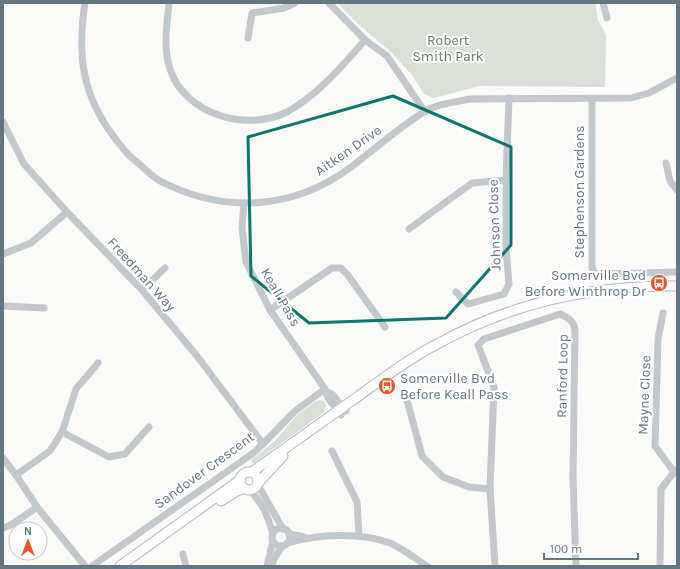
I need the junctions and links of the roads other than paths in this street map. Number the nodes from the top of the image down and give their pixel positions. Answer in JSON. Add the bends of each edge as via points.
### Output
{"nodes":[{"id":1,"x":85,"y":3,"type":"edge"},
{"id":2,"x":169,"y":3,"type":"edge"},
{"id":3,"x":295,"y":3,"type":"edge"},
{"id":4,"x":329,"y":3,"type":"edge"},
{"id":5,"x":603,"y":3,"type":"edge"},
{"id":6,"x":607,"y":18,"type":"dead end"},
{"id":7,"x":248,"y":38,"type":"dead end"},
{"id":8,"x":365,"y":40,"type":"junction"},
{"id":9,"x":677,"y":78,"type":"edge"},
{"id":10,"x":509,"y":98,"type":"junction"},
{"id":11,"x":592,"y":99,"type":"junction"},
{"id":12,"x":424,"y":112,"type":"junction"},
{"id":13,"x":3,"y":122,"type":"edge"},
{"id":14,"x":666,"y":163,"type":"dead end"},
{"id":15,"x":506,"y":180,"type":"junction"},
{"id":16,"x":677,"y":190,"type":"edge"},
{"id":17,"x":244,"y":203,"type":"junction"},
{"id":18,"x":67,"y":212,"type":"junction"},
{"id":19,"x":408,"y":228,"type":"dead end"},
{"id":20,"x":3,"y":254,"type":"edge"},
{"id":21,"x":165,"y":268,"type":"dead end"},
{"id":22,"x":677,"y":272,"type":"edge"},
{"id":23,"x":677,"y":286,"type":"edge"},
{"id":24,"x":142,"y":290,"type":"junction"},
{"id":25,"x":456,"y":292,"type":"dead end"},
{"id":26,"x":677,"y":292,"type":"edge"},
{"id":27,"x":3,"y":306,"type":"edge"},
{"id":28,"x":44,"y":308,"type":"dead end"},
{"id":29,"x":270,"y":310,"type":"junction"},
{"id":30,"x":663,"y":313,"type":"dead end"},
{"id":31,"x":385,"y":327,"type":"dead end"},
{"id":32,"x":98,"y":363,"type":"dead end"},
{"id":33,"x":326,"y":391,"type":"junction"},
{"id":34,"x":407,"y":400,"type":"dead end"},
{"id":35,"x":342,"y":411,"type":"junction"},
{"id":36,"x":149,"y":427,"type":"dead end"},
{"id":37,"x":62,"y":432,"type":"junction"},
{"id":38,"x":263,"y":444,"type":"junction"},
{"id":39,"x":332,"y":451,"type":"dead end"},
{"id":40,"x":3,"y":458,"type":"edge"},
{"id":41,"x":676,"y":471,"type":"edge"},
{"id":42,"x":252,"y":472,"type":"junction"},
{"id":43,"x":16,"y":475,"type":"junction"},
{"id":44,"x":250,"y":485,"type":"junction"},
{"id":45,"x":490,"y":489,"type":"junction"},
{"id":46,"x":37,"y":507,"type":"junction"},
{"id":47,"x":3,"y":528,"type":"edge"},
{"id":48,"x":286,"y":532,"type":"junction"},
{"id":49,"x":359,"y":536,"type":"junction"},
{"id":50,"x":273,"y":538,"type":"junction"},
{"id":51,"x":307,"y":538,"type":"junction"},
{"id":52,"x":285,"y":544,"type":"junction"},
{"id":53,"x":183,"y":554,"type":"dead end"},
{"id":54,"x":85,"y":566,"type":"edge"},
{"id":55,"x":92,"y":566,"type":"edge"},
{"id":56,"x":120,"y":566,"type":"edge"},
{"id":57,"x":129,"y":566,"type":"edge"},
{"id":58,"x":186,"y":566,"type":"edge"},
{"id":59,"x":267,"y":566,"type":"edge"},
{"id":60,"x":272,"y":566,"type":"edge"},
{"id":61,"x":427,"y":566,"type":"edge"},
{"id":62,"x":495,"y":566,"type":"edge"},
{"id":63,"x":576,"y":566,"type":"edge"},
{"id":64,"x":660,"y":566,"type":"edge"}],
"edges":[{"from":1,"to":17,"type":"street","name":"Aitken Drive","via":[[81,27],[82,60],[90,95],[105,125],[127,154],[159,180],[191,194]]},
{"from":2,"to":8,"type":"street","via":[[166,47],[170,69],[178,87],[193,102],[230,119],[263,120],[287,112],[330,79]]},
{"from":3,"to":7,"type":"street","via":[[284,8],[252,13]]},
{"from":4,"to":8,"type":"street"},
{"from":5,"to":6,"type":"street"},
{"from":8,"to":12,"type":"street","via":[[388,56]]},
{"from":9,"to":11,"type":"street","name":"Aitken Drive","via":[[649,93],[631,98]]},
{"from":10,"to":11,"type":"street","name":"Aitken Drive"},
{"from":10,"to":12,"type":"street","name":"Aitken Drive","via":[[470,99]]},
{"from":10,"to":15,"type":"street","name":"Johnson Close"},
{"from":11,"to":22,"type":"street","name":"Stephenson Gardens","via":[[592,268],[596,274]]},
{"from":12,"to":17,"type":"street","name":"Aitken Drive","via":[[322,186],[298,196],[269,202]]},
{"from":13,"to":18,"type":"street","name":"Freedman Way","via":[[24,164]]},
{"from":14,"to":16,"type":"street","via":[[670,181]]},
{"from":15,"to":19,"type":"street","via":[[472,183]]},
{"from":15,"to":25,"type":"street","name":"Johnson Close","via":[[506,250],[510,284],[504,294],[468,304]]},
{"from":17,"to":29,"type":"street","name":"Keall Pass","via":[[242,228],[246,262]]},
{"from":18,"to":20,"type":"street","via":[[32,243]]},
{"from":18,"to":24,"type":"street","name":"Freedman Way"},
{"from":21,"to":24,"type":"street"},
{"from":23,"to":35,"type":"main road","via":[[589,292],[546,301],[502,315],[461,332],[422,353],[389,373]]},
{"from":24,"to":38,"type":"street","name":"Freedman Way","via":[[197,356]]},
{"from":26,"to":35,"type":"main road","via":[[632,292],[588,297],[537,308],[499,321],[445,346],[406,368]]},
{"from":27,"to":28,"type":"street"},
{"from":29,"to":31,"type":"street","via":[[332,268],[341,268]]},
{"from":29,"to":33,"type":"street","name":"Keall Pass"},
{"from":30,"to":41,"type":"street","name":"Mayne Close","via":[[658,339],[656,446]]},
{"from":32,"to":37,"type":"street","via":[[76,389]]},
{"from":33,"to":35,"type":"street","name":"Keall Pass","via":[[328,398]]},
{"from":33,"to":38,"type":"street","name":"Sandover Crescent","via":[[295,411]]},
{"from":34,"to":45,"type":"street","via":[[422,456],[443,477],[469,487]]},
{"from":35,"to":42,"type":"main road"},
{"from":35,"to":44,"type":"main road","via":[[284,455]]},
{"from":36,"to":37,"type":"street","via":[[125,454],[109,457]]},
{"from":37,"to":43,"type":"street","via":[[50,451]]},
{"from":38,"to":55,"type":"street","name":"Sandover Crescent"},
{"from":39,"to":49,"type":"street","via":[[357,502]]},
{"from":40,"to":43,"type":"street"},
{"from":41,"to":64,"type":"street","via":[[661,489]]},
{"from":42,"to":44,"type":"main road","via":[[257,476]]},
{"from":42,"to":44,"type":"main road","via":[[244,473]]},
{"from":43,"to":46,"type":"street"},
{"from":44,"to":48,"type":"street"},
{"from":44,"to":50,"type":"street","via":[[267,514]]},
{"from":44,"to":56,"type":"main road"},
{"from":44,"to":57,"type":"main road","via":[[235,492]]},
{"from":45,"to":62,"type":"street","name":"Ranford Loop"},
{"from":45,"to":63,"type":"street","name":"Ranford Loop","via":[[494,387],[478,345],[484,338],[560,314],[569,318],[575,325],[576,332],[573,478]]},
{"from":46,"to":47,"type":"street"},
{"from":46,"to":54,"type":"street"},
{"from":48,"to":50,"type":"street","via":[[276,530]]},
{"from":48,"to":51,"type":"street"},
{"from":48,"to":52,"type":"street","via":[[289,539]]},
{"from":49,"to":51,"type":"street"},
{"from":49,"to":61,"type":"street","via":[[392,544]]},
{"from":50,"to":52,"type":"street","via":[[277,545]]},
{"from":50,"to":59,"type":"street"},
{"from":51,"to":52,"type":"street"},
{"from":52,"to":60,"type":"street"},
{"from":53,"to":58,"type":"street"}]}
